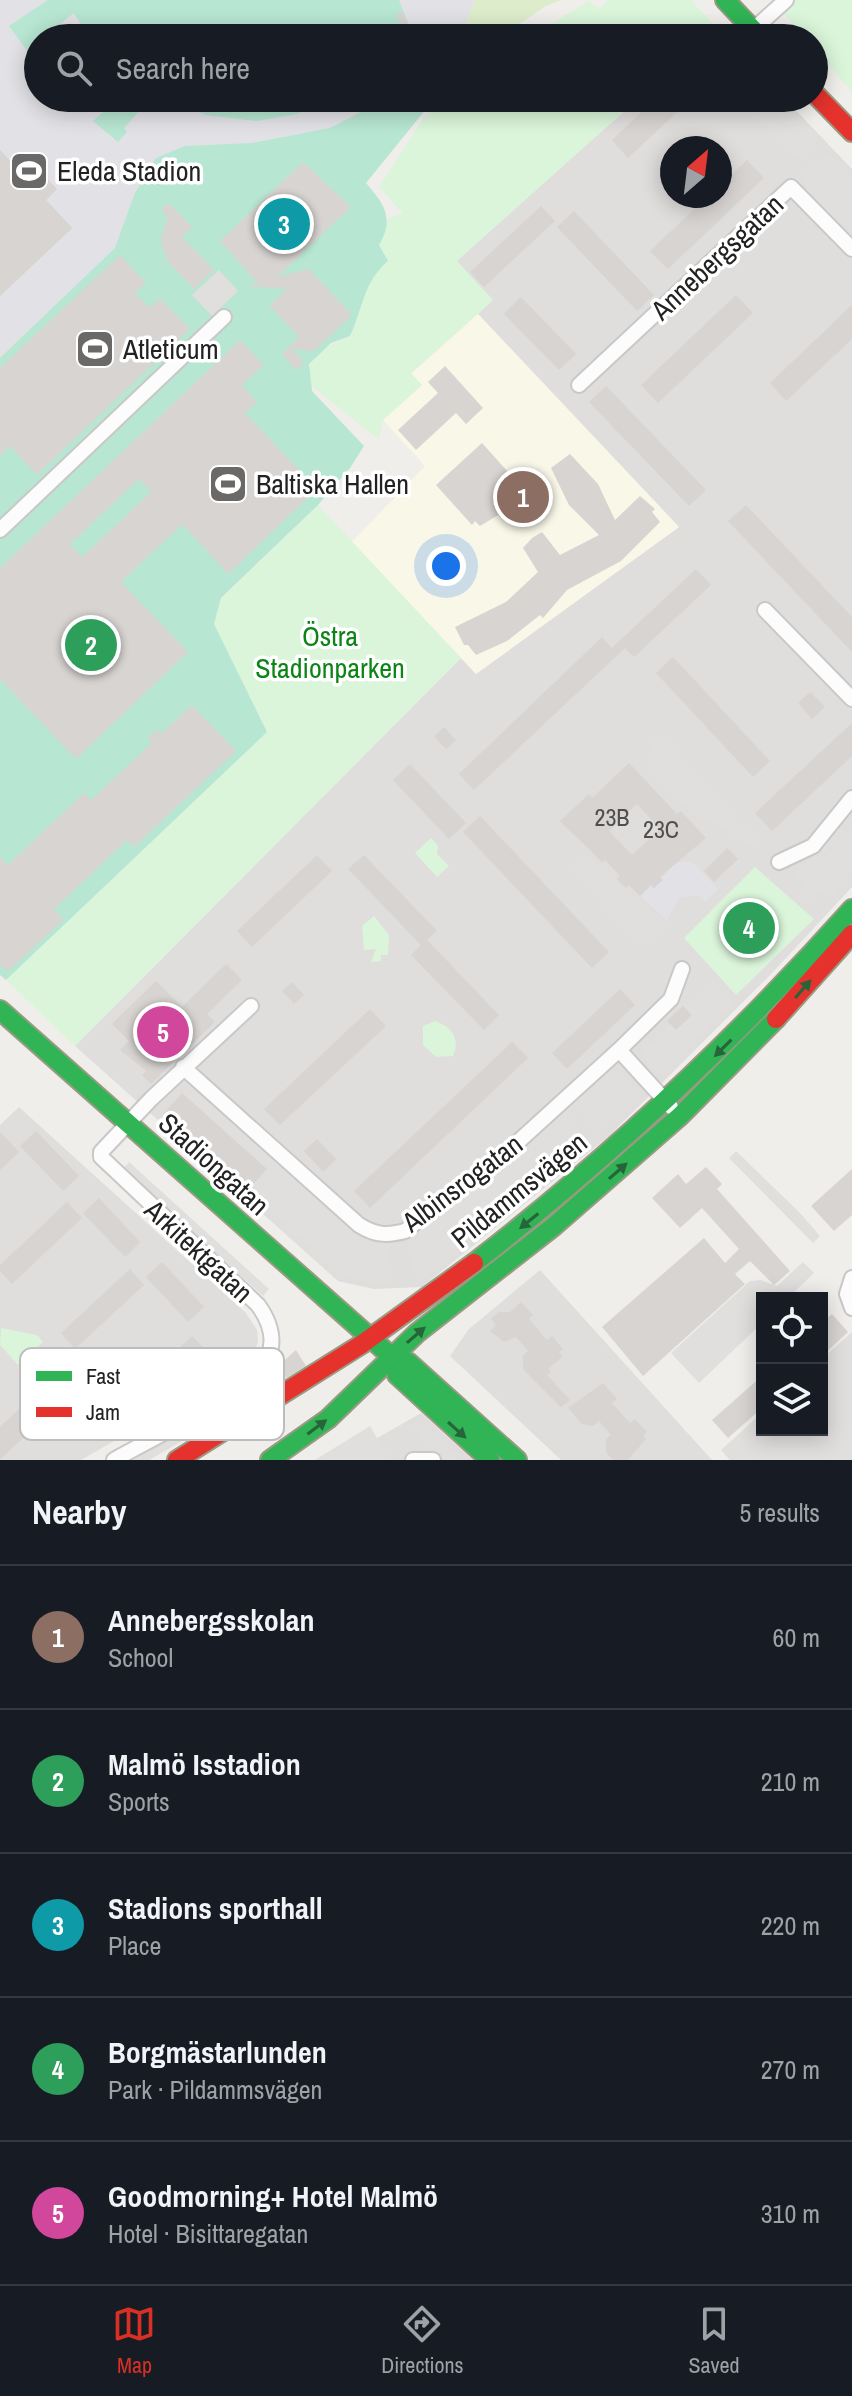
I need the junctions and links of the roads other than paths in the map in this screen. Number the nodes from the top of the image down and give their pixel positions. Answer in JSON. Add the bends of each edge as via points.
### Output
{"nodes":[{"id":1,"x":725,"y":0,"type":"edge"},
{"id":2,"x":786,"y":0,"type":"edge"},
{"id":3,"x":748,"y":24,"type":"edge"},
{"id":4,"x":766,"y":24,"type":"edge"},
{"id":5,"x":828,"y":107,"type":"edge"},
{"id":6,"x":852,"y":132,"type":"edge"},
{"id":7,"x":852,"y":249,"type":"edge"},
{"id":8,"x":224,"y":317,"type":"dead end"},
{"id":9,"x":579,"y":385,"type":"dead end"},
{"id":10,"x":0,"y":530,"type":"edge"},
{"id":11,"x":765,"y":610,"type":"dead end"},
{"id":12,"x":852,"y":699,"type":"edge"},
{"id":13,"x":852,"y":798,"type":"edge"},
{"id":14,"x":779,"y":862,"type":"dead end"},
{"id":15,"x":852,"y":909,"type":"edge"},
{"id":16,"x":852,"y":934,"type":"edge"},
{"id":17,"x":682,"y":969,"type":"dead end"},
{"id":18,"x":251,"y":1006,"type":"dead end"},
{"id":19,"x":0,"y":1010,"type":"edge"},
{"id":20,"x":619,"y":1050,"type":"junction"},
{"id":21,"x":183,"y":1067,"type":"junction"},
{"id":22,"x":666,"y":1102,"type":"junction"},
{"id":23,"x":680,"y":1116,"type":"junction"},
{"id":24,"x":127,"y":1124,"type":"junction"},
{"id":25,"x":852,"y":1278,"type":"edge"},
{"id":26,"x":852,"y":1308,"type":"edge"},
{"id":27,"x":372,"y":1338,"type":"junction"},
{"id":28,"x":271,"y":1348,"type":"edge"},
{"id":29,"x":392,"y":1357,"type":"junction"},
{"id":30,"x":408,"y":1386,"type":"junction"},
{"id":31,"x":361,"y":1389,"type":"junction"},
{"id":32,"x":284,"y":1398,"type":"edge"},
{"id":33,"x":149,"y":1440,"type":"edge"},
{"id":34,"x":211,"y":1440,"type":"edge"},
{"id":35,"x":114,"y":1460,"type":"edge"},
{"id":36,"x":177,"y":1460,"type":"edge"},
{"id":37,"x":270,"y":1460,"type":"edge"},
{"id":38,"x":413,"y":1460,"type":"edge"},
{"id":39,"x":433,"y":1460,"type":"edge"},
{"id":40,"x":490,"y":1460,"type":"edge"},
{"id":41,"x":517,"y":1460,"type":"edge"}],
"edges":[{"from":1,"to":3,"type":"main road"},
{"from":2,"to":4,"type":"street"},
{"from":5,"to":6,"type":"main road"},
{"from":7,"to":9,"type":"street","name":"Annebergsgatan","via":[[791,187]]},
{"from":8,"to":10,"type":"street"},
{"from":11,"to":12,"type":"street"},
{"from":13,"to":14,"type":"street","via":[[813,846]]},
{"from":15,"to":22,"type":"main road","name":"Pildammsvägen","one_way":true},
{"from":23,"to":16,"type":"main road","name":"Pildammsvägen","one_way":true},
{"from":17,"to":20,"type":"street","name":"Albinsrogatan","via":[[671,999]]},
{"from":18,"to":21,"type":"street"},
{"from":19,"to":24,"type":"main road","name":"Stadiongatan"},
{"from":20,"to":21,"type":"street","name":"Albinsrogatan","via":[[509,1150],[405,1231],[384,1236],[359,1225]]},
{"from":20,"to":22,"type":"street"},
{"from":21,"to":24,"type":"street"},
{"from":22,"to":23,"type":"street"},
{"from":22,"to":27,"type":"main road","name":"Pildammsvägen","one_way":true,"via":[[527,1224]]},
{"from":29,"to":23,"type":"main road","name":"Pildammsvägen","one_way":true},
{"from":24,"to":27,"type":"main road","name":"Stadiongatan"},
{"from":24,"to":28,"type":"street","name":"Arkitektgatan","via":[[101,1152],[102,1162],[258,1305],[268,1323]]},
{"from":25,"to":26,"type":"street","via":[[847,1294]]},
{"from":27,"to":29,"type":"main road","name":"Stadiongatan"},
{"from":27,"to":32,"type":"main road","name":"Pildammsvägen"},
{"from":29,"to":30,"type":"main road","name":"Stadiongatan","via":[[397,1375]]},
{"from":29,"to":31,"type":"main road","name":"Pildammsvägen"},
{"from":29,"to":41,"type":"main road","name":"Stadiongatan","via":[[408,1362]]},
{"from":30,"to":31,"type":"main road","via":[[386,1383]]},
{"from":30,"to":40,"type":"main road","name":"Stadiongatan","one_way":true},
{"from":37,"to":31,"type":"main road","name":"Pildammsvägen","one_way":true},
{"from":33,"to":35,"type":"street","name":"Arkitektgatan"},
{"from":34,"to":36,"type":"main road","name":"Pildammsvägen"},
{"from":38,"to":39,"type":"street"}]}
